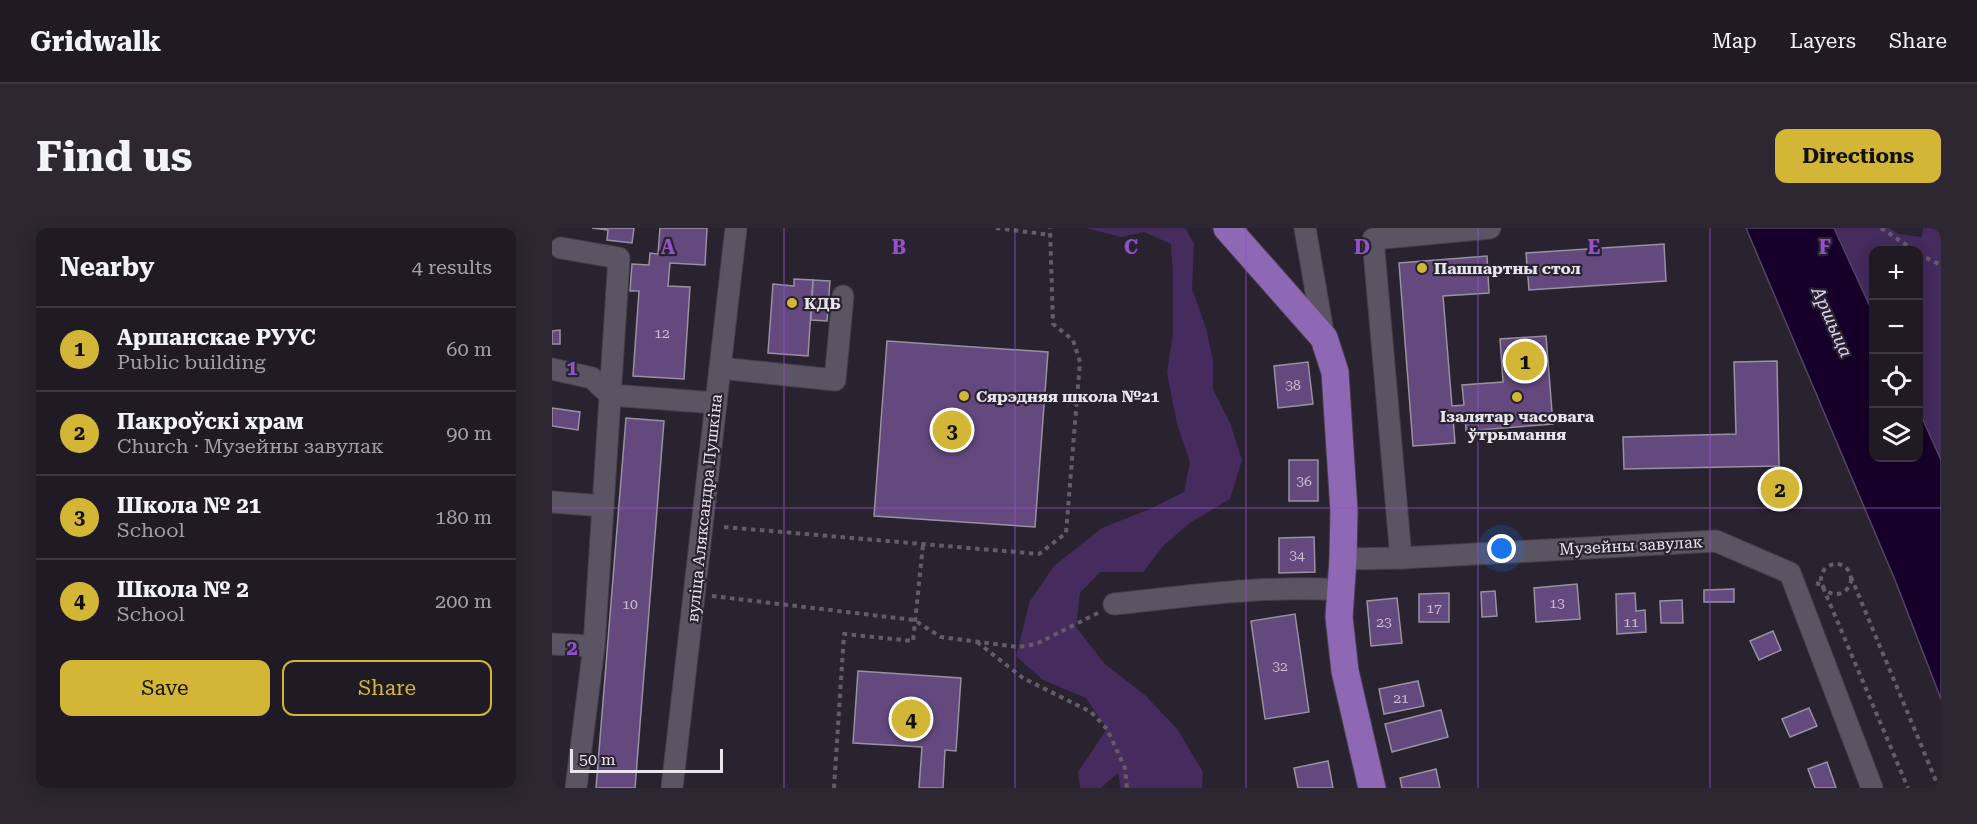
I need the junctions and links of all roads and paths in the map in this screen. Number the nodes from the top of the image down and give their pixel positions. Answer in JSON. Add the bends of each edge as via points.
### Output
{"nodes":[{"id":1,"x":736,"y":228,"type":"edge"},
{"id":2,"x":996,"y":228,"type":"edge"},
{"id":3,"x":1050,"y":228,"type":"edge"},
{"id":4,"x":1227,"y":228,"type":"edge"},
{"id":5,"x":1305,"y":228,"type":"edge"},
{"id":6,"x":1490,"y":228,"type":"edge"},
{"id":7,"x":1881,"y":228,"type":"edge"},
{"id":8,"x":1051,"y":235,"type":"junction"},
{"id":9,"x":1908,"y":246,"type":"edge"},
{"id":10,"x":561,"y":248,"type":"dead end"},
{"id":11,"x":1923,"y":257,"type":"edge"},
{"id":12,"x":1941,"y":266,"type":"edge"},
{"id":13,"x":843,"y":296,"type":"dead end"},
{"id":14,"x":1324,"y":338,"type":"junction"},
{"id":15,"x":720,"y":368,"type":"junction"},
{"id":16,"x":552,"y":369,"type":"edge"},
{"id":17,"x":610,"y":395,"type":"junction"},
{"id":18,"x":716,"y":403,"type":"junction"},
{"id":19,"x":552,"y":502,"type":"edge"},
{"id":20,"x":603,"y":506,"type":"junction"},
{"id":21,"x":724,"y":527,"type":"dead end"},
{"id":22,"x":923,"y":545,"type":"junction"},
{"id":23,"x":1401,"y":558,"type":"junction"},
{"id":24,"x":1343,"y":559,"type":"junction"},
{"id":25,"x":1790,"y":573,"type":"junction"},
{"id":26,"x":1851,"y":577,"type":"junction"},
{"id":27,"x":1822,"y":585,"type":"junction"},
{"id":28,"x":1341,"y":590,"type":"junction"},
{"id":29,"x":712,"y":596,"type":"dead end"},
{"id":30,"x":1114,"y":604,"type":"dead end"},
{"id":31,"x":914,"y":620,"type":"junction"},
{"id":32,"x":1076,"y":624,"type":"dead end"},
{"id":33,"x":976,"y":641,"type":"junction"},
{"id":34,"x":552,"y":644,"type":"edge"},
{"id":35,"x":594,"y":646,"type":"junction"},
{"id":36,"x":576,"y":788,"type":"edge"},
{"id":37,"x":672,"y":788,"type":"edge"},
{"id":38,"x":834,"y":788,"type":"edge"},
{"id":39,"x":1127,"y":788,"type":"edge"},
{"id":40,"x":1372,"y":788,"type":"edge"},
{"id":41,"x":1872,"y":788,"type":"edge"},
{"id":42,"x":1908,"y":788,"type":"edge"},
{"id":43,"x":1939,"y":788,"type":"edge"}],
"edges":[{"from":1,"to":15,"type":"street","name":"вуліца Аляксандра Пушкіна"},
{"from":2,"to":8,"type":"path"},
{"from":3,"to":8,"type":"path"},
{"from":4,"to":14,"type":"main road"},
{"from":5,"to":14,"type":"street"},
{"from":6,"to":23,"type":"street","via":[[1373,238]]},
{"from":7,"to":9,"type":"path"},
{"from":8,"to":22,"type":"path","via":[[1053,324],[1073,340],[1080,362],[1066,533],[1039,554]]},
{"from":10,"to":17,"type":"street","via":[[619,258]]},
{"from":11,"to":12,"type":"path"},
{"from":13,"to":15,"type":"street","via":[[835,380]]},
{"from":14,"to":24,"type":"main road","via":[[1335,372],[1344,511]]},
{"from":15,"to":18,"type":"street","name":"вуліца Аляксандра Пушкіна"},
{"from":16,"to":17,"type":"street","via":[[592,378]]},
{"from":17,"to":18,"type":"street"},
{"from":17,"to":20,"type":"street"},
{"from":18,"to":37,"type":"street","name":"вуліца Аляксандра Пушкіна"},
{"from":19,"to":20,"type":"street"},
{"from":20,"to":35,"type":"street"},
{"from":21,"to":22,"type":"path"},
{"from":22,"to":31,"type":"path"},
{"from":23,"to":24,"type":"street","name":"Музейны завулак"},
{"from":23,"to":25,"type":"street","name":"Музейны завулак","via":[[1716,541]]},
{"from":24,"to":28,"type":"main road"},
{"from":25,"to":27,"type":"path"},
{"from":25,"to":41,"type":"street"},
{"from":26,"to":27,"type":"path","via":[[1848,588],[1840,594],[1829,593]]},
{"from":26,"to":27,"type":"path","via":[[1844,567],[1832,565],[1822,573]]},
{"from":26,"to":43,"type":"path"},
{"from":27,"to":42,"type":"path"},
{"from":28,"to":30,"type":"street","via":[[1239,590]]},
{"from":28,"to":40,"type":"main road","via":[[1339,617],[1345,671]]},
{"from":29,"to":31,"type":"path"},
{"from":31,"to":33,"type":"path","via":[[941,637]]},
{"from":31,"to":38,"type":"path","via":[[913,641],[844,634]]},
{"from":32,"to":33,"type":"path","via":[[1036,644],[1018,647]]},
{"from":33,"to":39,"type":"path","via":[[1023,678],[1091,712],[1107,729],[1125,768]]},
{"from":34,"to":35,"type":"street"},
{"from":35,"to":36,"type":"street"}]}
